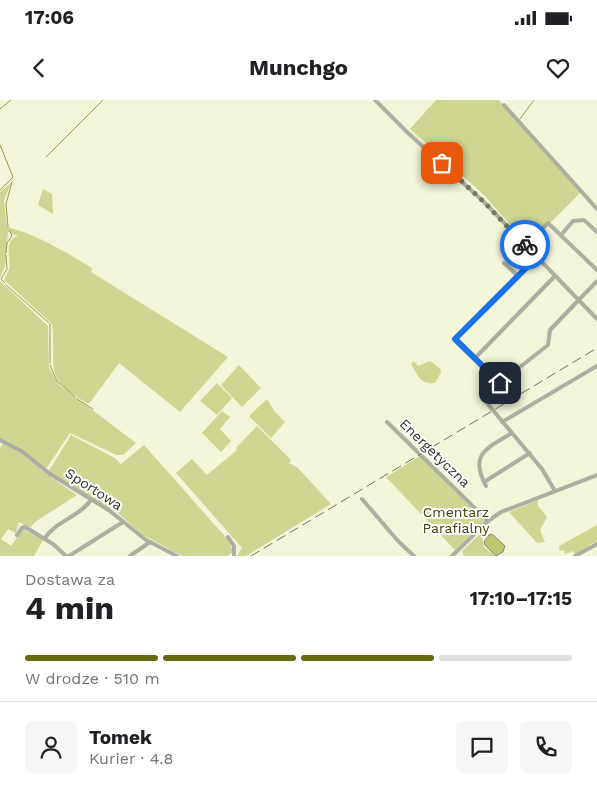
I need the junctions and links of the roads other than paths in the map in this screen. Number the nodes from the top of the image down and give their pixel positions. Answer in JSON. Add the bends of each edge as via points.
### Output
{"nodes":[{"id":1,"x":375,"y":100,"type":"edge"},
{"id":2,"x":504,"y":104,"type":"dead end"},
{"id":3,"x":597,"y":209,"type":"edge"},
{"id":4,"x":597,"y":232,"type":"edge"},
{"id":5,"x":561,"y":235,"type":"junction"},
{"id":6,"x":526,"y":246,"type":"junction"},
{"id":7,"x":537,"y":257,"type":"junction"},
{"id":8,"x":504,"y":263,"type":"dead end"},
{"id":9,"x":597,"y":270,"type":"edge"},
{"id":10,"x":518,"y":276,"type":"junction"},
{"id":11,"x":555,"y":276,"type":"junction"},
{"id":12,"x":597,"y":282,"type":"edge"},
{"id":13,"x":580,"y":301,"type":"junction"},
{"id":14,"x":597,"y":319,"type":"edge"},
{"id":15,"x":476,"y":357,"type":"junction"},
{"id":16,"x":597,"y":366,"type":"edge"},
{"id":17,"x":500,"y":383,"type":"junction"},
{"id":18,"x":387,"y":422,"type":"dead end"},
{"id":19,"x":502,"y":422,"type":"junction"},
{"id":20,"x":512,"y":433,"type":"junction"},
{"id":21,"x":0,"y":440,"type":"edge"},
{"id":22,"x":530,"y":453,"type":"junction"},
{"id":23,"x":597,"y":475,"type":"edge"},
{"id":24,"x":555,"y":491,"type":"junction"},
{"id":25,"x":362,"y":499,"type":"dead end"},
{"id":26,"x":91,"y":500,"type":"junction"},
{"id":27,"x":488,"y":521,"type":"junction"},
{"id":28,"x":123,"y":522,"type":"junction"},
{"id":29,"x":17,"y":535,"type":"dead end"},
{"id":30,"x":228,"y":537,"type":"dead end"},
{"id":31,"x":45,"y":538,"type":"junction"},
{"id":32,"x":150,"y":542,"type":"junction"},
{"id":33,"x":597,"y":544,"type":"edge"},
{"id":34,"x":456,"y":555,"type":"edge"},
{"id":35,"x":68,"y":556,"type":"edge"},
{"id":36,"x":130,"y":556,"type":"edge"},
{"id":37,"x":177,"y":556,"type":"edge"},
{"id":38,"x":234,"y":556,"type":"edge"},
{"id":39,"x":414,"y":556,"type":"edge"},
{"id":40,"x":575,"y":556,"type":"edge"}],
"edges":[{"from":1,"to":6,"type":"street","via":[[479,197]]},
{"from":2,"to":3,"type":"street"},
{"from":4,"to":5,"type":"street","via":[[584,220],[573,222]]},
{"from":5,"to":6,"type":"street","via":[[548,223]]},
{"from":5,"to":9,"type":"street"},
{"from":6,"to":7,"type":"street"},
{"from":7,"to":10,"type":"street"},
{"from":7,"to":11,"type":"street"},
{"from":8,"to":10,"type":"street"},
{"from":10,"to":15,"type":"street","via":[[455,339]]},
{"from":11,"to":13,"type":"street"},
{"from":11,"to":15,"type":"street"},
{"from":12,"to":13,"type":"street"},
{"from":13,"to":14,"type":"street"},
{"from":13,"to":17,"type":"street","via":[[550,331],[549,345]]},
{"from":15,"to":17,"type":"street"},
{"from":16,"to":19,"type":"street"},
{"from":17,"to":19,"type":"street","via":[[482,397]]},
{"from":18,"to":27,"type":"street","name":"Energetyczna"},
{"from":19,"to":20,"type":"street"},
{"from":20,"to":22,"type":"street"},
{"from":20,"to":22,"type":"street","via":[[487,448],[481,456],[478,468],[485,484]]},
{"from":21,"to":26,"type":"street","name":"Sportowa","via":[[20,450]]},
{"from":22,"to":24,"type":"street"},
{"from":23,"to":24,"type":"street"},
{"from":24,"to":27,"type":"street","via":[[506,510]]},
{"from":25,"to":39,"type":"street"},
{"from":26,"to":28,"type":"street","name":"Sportowa"},
{"from":26,"to":31,"type":"street","via":[[83,511],[50,531]]},
{"from":27,"to":34,"type":"street"},
{"from":28,"to":32,"type":"street","name":"Sportowa"},
{"from":28,"to":35,"type":"street"},
{"from":29,"to":31,"type":"street","via":[[25,527]]},
{"from":30,"to":38,"type":"street","via":[[234,547]]},
{"from":31,"to":35,"type":"street"},
{"from":32,"to":36,"type":"street"},
{"from":32,"to":37,"type":"street","name":"Sportowa"},
{"from":33,"to":40,"type":"street"}]}
